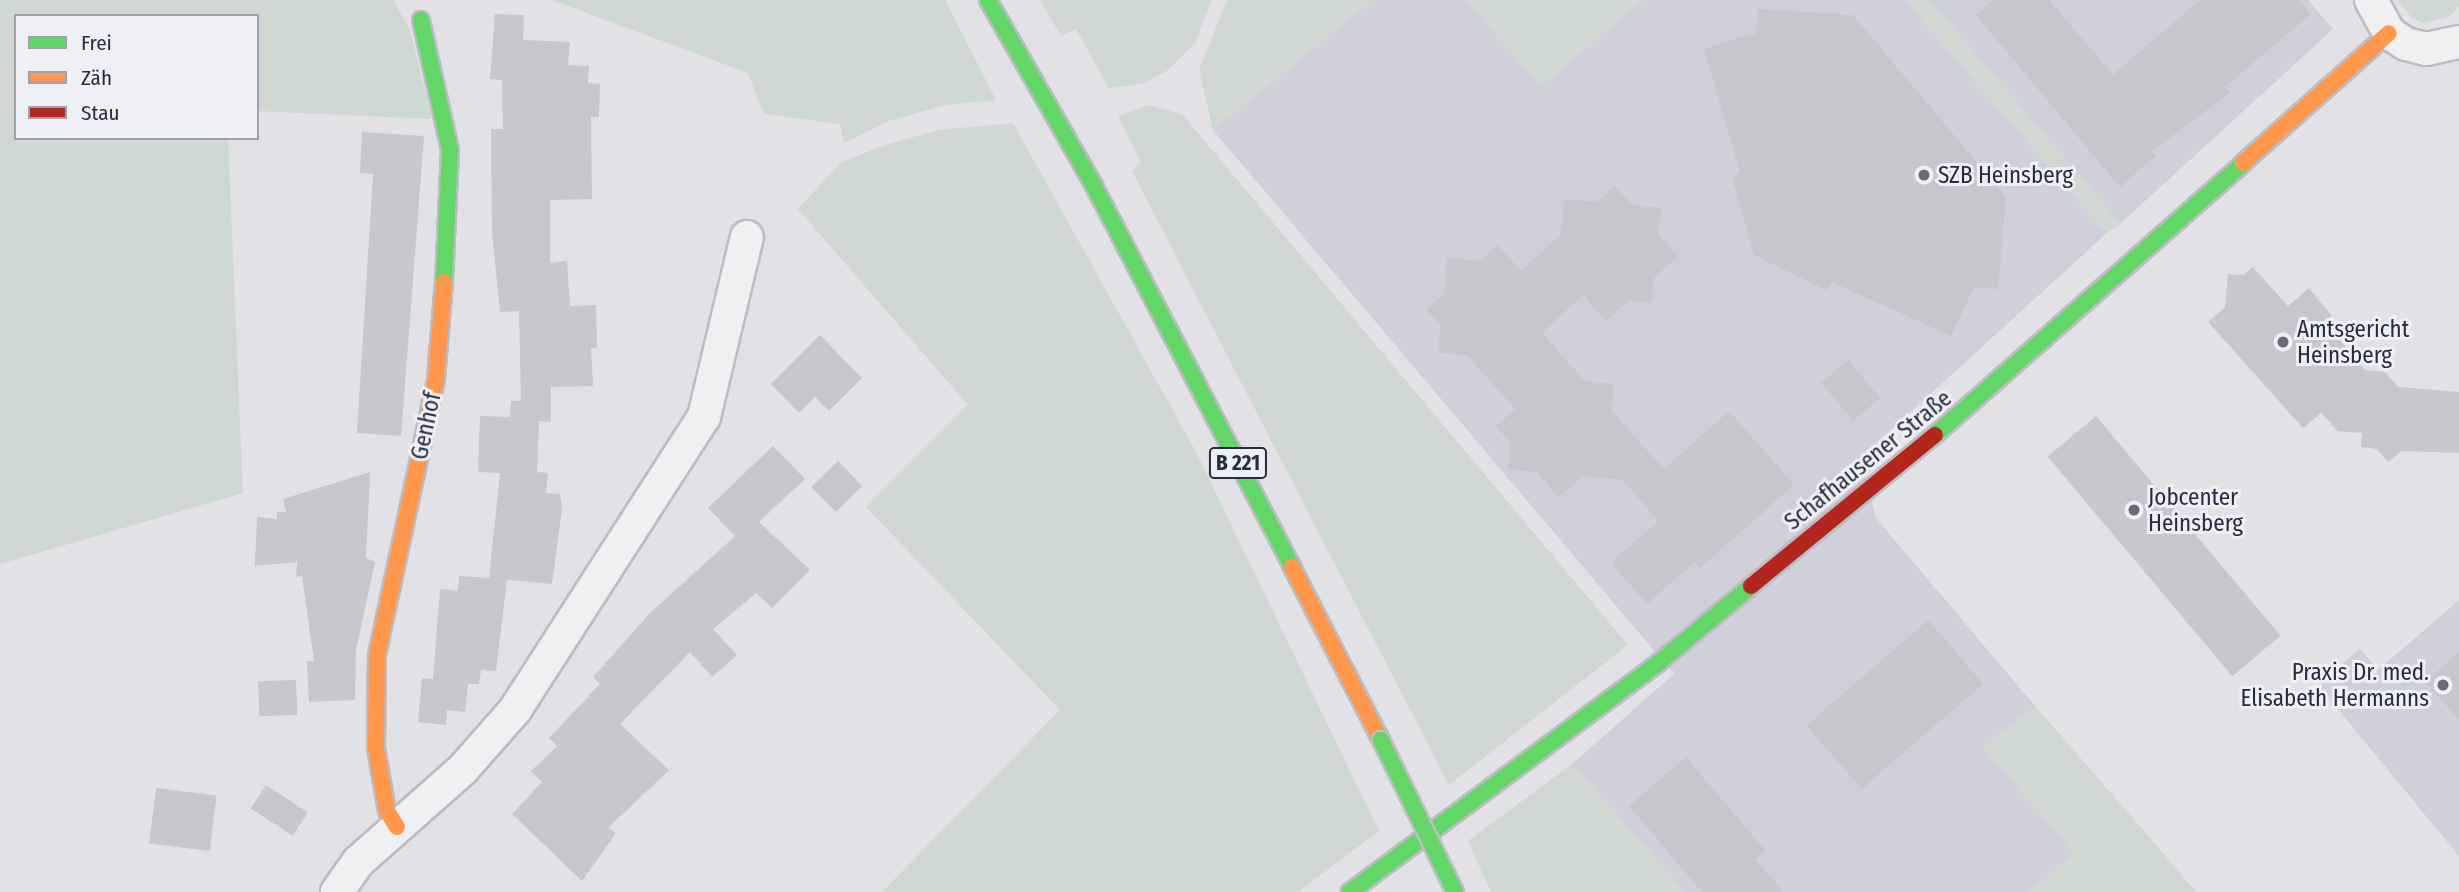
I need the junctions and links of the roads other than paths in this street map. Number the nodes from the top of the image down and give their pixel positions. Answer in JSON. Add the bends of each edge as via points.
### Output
{"nodes":[{"id":1,"x":988,"y":0,"type":"edge"},
{"id":2,"x":2371,"y":0,"type":"edge"},
{"id":3,"x":421,"y":20,"type":"dead end"},
{"id":4,"x":2389,"y":33,"type":"junction"},
{"id":5,"x":2459,"y":42,"type":"edge"},
{"id":6,"x":747,"y":237,"type":"dead end"},
{"id":7,"x":397,"y":827,"type":"junction"},
{"id":8,"x":337,"y":892,"type":"edge"},
{"id":9,"x":1350,"y":892,"type":"edge"},
{"id":10,"x":1455,"y":892,"type":"edge"}],
"edges":[{"from":1,"to":10,"type":"street","number":"B 221","bridge":true,"via":[[1094,186]]},
{"from":2,"to":4,"type":"street"},
{"from":3,"to":7,"type":"street","name":"Genhof","via":[[450,150],[436,379],[376,655],[376,748],[387,811]]},
{"from":4,"to":5,"type":"street","via":[[2426,49]]},
{"from":4,"to":9,"type":"street","name":"Schafhausener Straße","via":[[1981,397],[1656,665]]},
{"from":6,"to":7,"type":"street","via":[[704,417],[516,710],[463,769]]},
{"from":7,"to":8,"type":"street","via":[[358,862]]}]}
